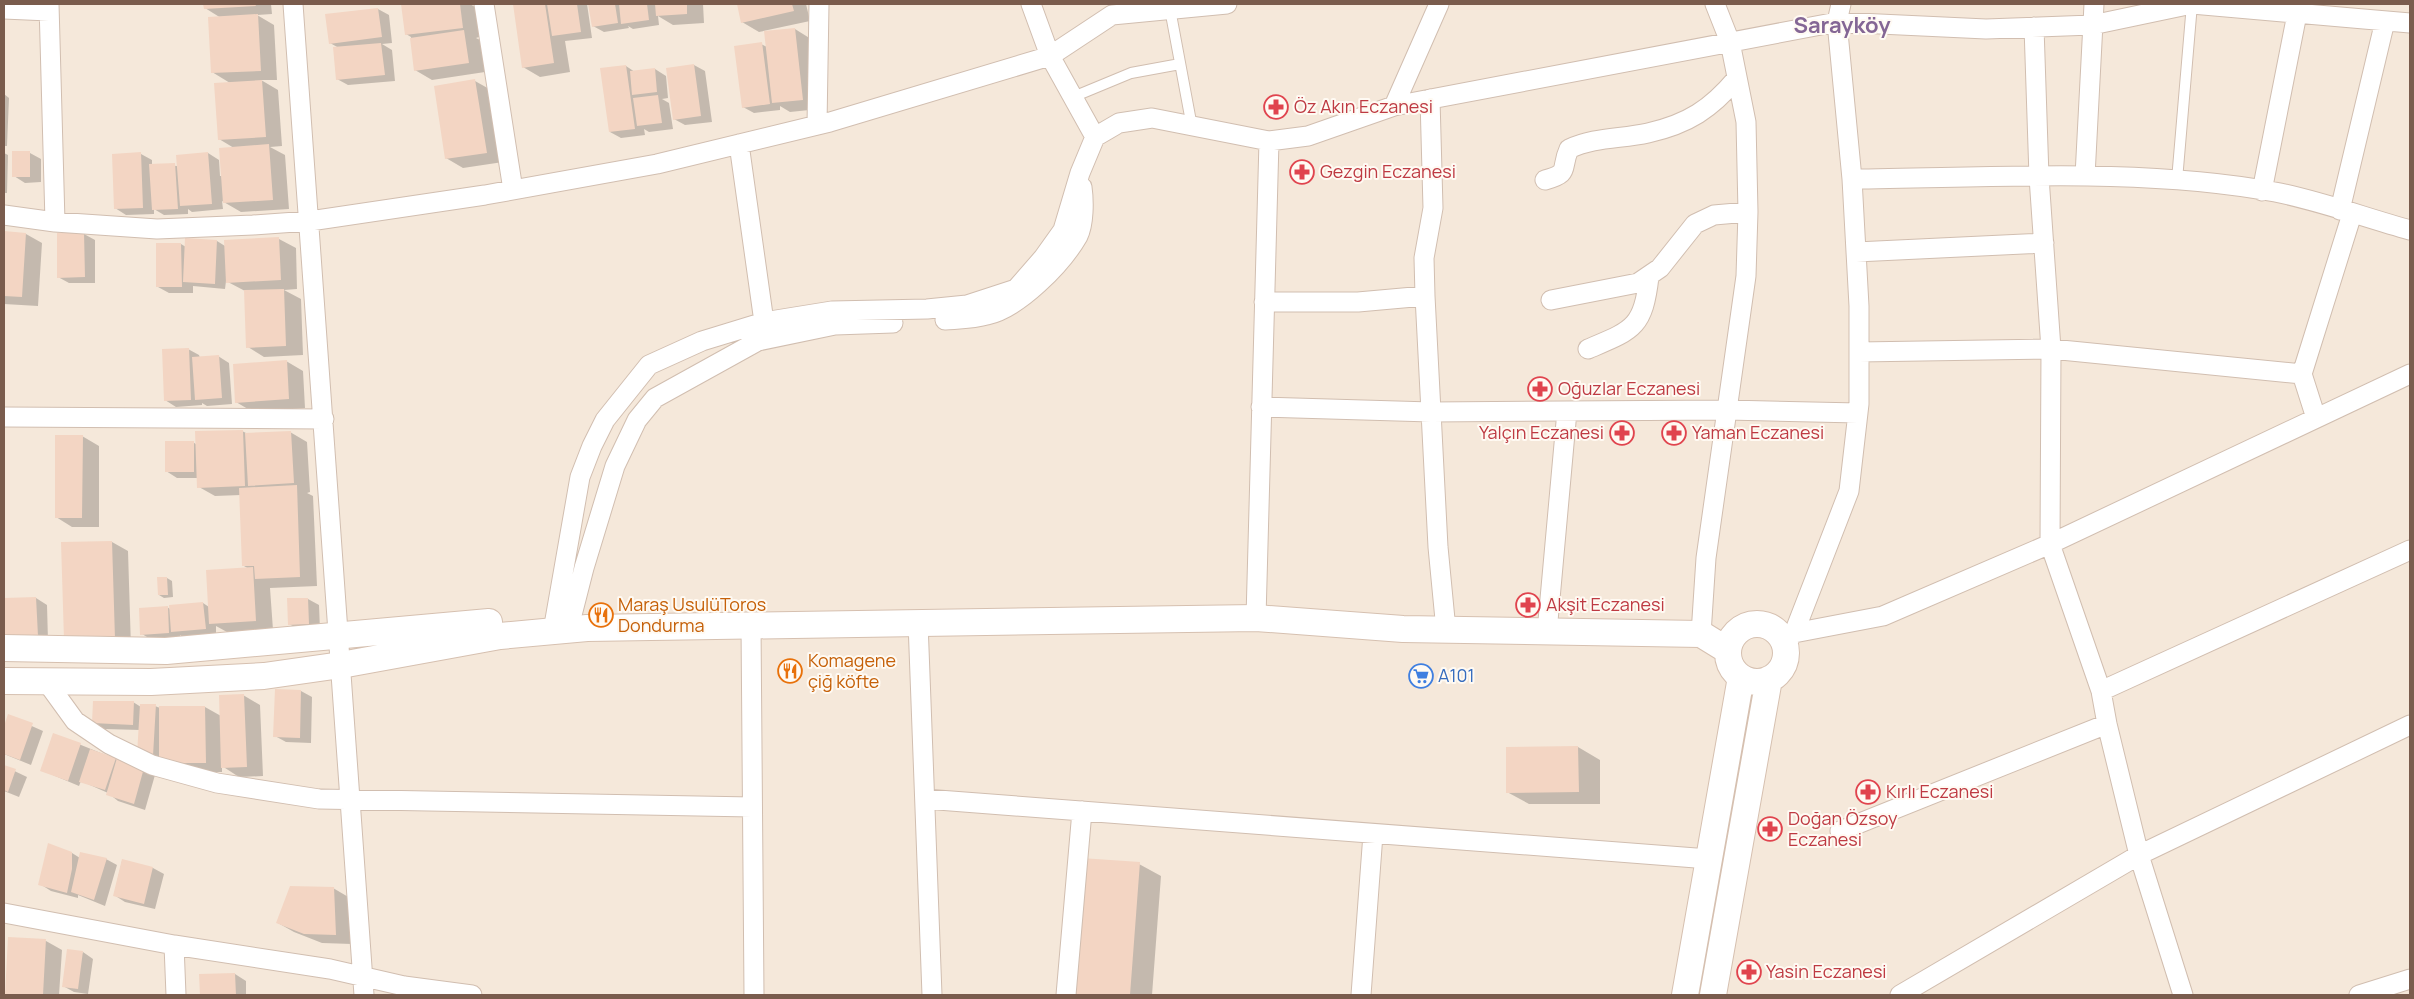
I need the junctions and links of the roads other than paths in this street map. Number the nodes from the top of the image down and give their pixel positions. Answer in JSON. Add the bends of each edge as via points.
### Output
{"nodes":[{"id":1,"x":293,"y":4,"type":"edge"},
{"id":2,"x":484,"y":4,"type":"edge"},
{"id":3,"x":819,"y":4,"type":"edge"},
{"id":4,"x":1031,"y":4,"type":"edge"},
{"id":5,"x":1217,"y":4,"type":"edge"},
{"id":6,"x":1439,"y":4,"type":"edge"},
{"id":7,"x":1715,"y":4,"type":"edge"},
{"id":8,"x":2094,"y":4,"type":"edge"},
{"id":9,"x":2192,"y":4,"type":"edge"},
{"id":10,"x":1174,"y":7,"type":"edge"},
{"id":11,"x":49,"y":8,"type":"edge"},
{"id":12,"x":4,"y":9,"type":"edge"},
{"id":13,"x":1110,"y":10,"type":"edge"},
{"id":14,"x":2287,"y":10,"type":"edge"},
{"id":15,"x":1839,"y":13,"type":"edge"},
{"id":16,"x":2385,"y":21,"type":"junction"},
{"id":17,"x":2410,"y":23,"type":"edge"},
{"id":18,"x":2092,"y":25,"type":"junction"},
{"id":19,"x":2034,"y":27,"type":"junction"},
{"id":20,"x":1730,"y":42,"type":"junction"},
{"id":21,"x":1050,"y":56,"type":"junction"},
{"id":22,"x":1180,"y":64,"type":"junction"},
{"id":23,"x":1737,"y":78,"type":"junction"},
{"id":24,"x":1073,"y":97,"type":"junction"},
{"id":25,"x":1430,"y":99,"type":"junction"},
{"id":26,"x":1394,"y":106,"type":"junction"},
{"id":27,"x":817,"y":125,"type":"junction"},
{"id":28,"x":1192,"y":126,"type":"junction"},
{"id":29,"x":1095,"y":137,"type":"junction"},
{"id":30,"x":1269,"y":141,"type":"junction"},
{"id":31,"x":739,"y":144,"type":"junction"},
{"id":32,"x":1080,"y":173,"type":"junction"},
{"id":33,"x":2085,"y":176,"type":"junction"},
{"id":34,"x":2039,"y":177,"type":"junction"},
{"id":35,"x":1852,"y":179,"type":"junction"},
{"id":36,"x":1545,"y":180,"type":"dead end"},
{"id":37,"x":2177,"y":180,"type":"junction"},
{"id":38,"x":513,"y":190,"type":"junction"},
{"id":39,"x":2262,"y":191,"type":"junction"},
{"id":40,"x":1748,"y":212,"type":"junction"},
{"id":41,"x":2346,"y":212,"type":"junction"},
{"id":42,"x":4,"y":214,"type":"edge"},
{"id":43,"x":310,"y":221,"type":"junction"},
{"id":44,"x":56,"y":222,"type":"junction"},
{"id":45,"x":2410,"y":230,"type":"edge"},
{"id":46,"x":2044,"y":243,"type":"junction"},
{"id":47,"x":1856,"y":252,"type":"junction"},
{"id":48,"x":1649,"y":277,"type":"junction"},
{"id":49,"x":1425,"y":296,"type":"junction"},
{"id":50,"x":1551,"y":300,"type":"dead end"},
{"id":51,"x":1264,"y":302,"type":"junction"},
{"id":52,"x":764,"y":322,"type":"junction"},
{"id":53,"x":1588,"y":349,"type":"dead end"},
{"id":54,"x":2051,"y":350,"type":"junction"},
{"id":55,"x":1859,"y":352,"type":"junction"},
{"id":56,"x":2302,"y":374,"type":"junction"},
{"id":57,"x":2410,"y":374,"type":"edge"},
{"id":58,"x":1261,"y":406,"type":"junction"},
{"id":59,"x":1727,"y":410,"type":"junction"},
{"id":60,"x":1567,"y":411,"type":"junction"},
{"id":61,"x":1431,"y":412,"type":"junction"},
{"id":62,"x":1858,"y":413,"type":"junction"},
{"id":63,"x":4,"y":418,"type":"edge"},
{"id":64,"x":2316,"y":418,"type":"junction"},
{"id":65,"x":324,"y":419,"type":"junction"},
{"id":66,"x":2050,"y":544,"type":"junction"},
{"id":67,"x":2410,"y":550,"type":"edge"},
{"id":68,"x":1256,"y":618,"type":"junction"},
{"id":69,"x":918,"y":622,"type":"junction"},
{"id":70,"x":567,"y":625,"type":"junction"},
{"id":71,"x":751,"y":625,"type":"junction"},
{"id":72,"x":1446,"y":630,"type":"junction"},
{"id":73,"x":1547,"y":632,"type":"junction"},
{"id":74,"x":1701,"y":634,"type":"junction"},
{"id":75,"x":338,"y":637,"type":"junction"},
{"id":76,"x":1789,"y":638,"type":"junction"},
{"id":77,"x":4,"y":648,"type":"edge"},
{"id":78,"x":1727,"y":650,"type":"junction"},
{"id":79,"x":341,"y":665,"type":"junction"},
{"id":80,"x":1741,"y":677,"type":"junction"},
{"id":81,"x":1769,"y":679,"type":"junction"},
{"id":82,"x":4,"y":680,"type":"edge"},
{"id":83,"x":46,"y":681,"type":"junction"},
{"id":84,"x":2101,"y":691,"type":"junction"},
{"id":85,"x":2107,"y":724,"type":"junction"},
{"id":86,"x":2410,"y":725,"type":"edge"},
{"id":87,"x":350,"y":799,"type":"junction"},
{"id":88,"x":924,"y":799,"type":"junction"},
{"id":89,"x":752,"y":807,"type":"junction"},
{"id":90,"x":1082,"y":811,"type":"junction"},
{"id":91,"x":1840,"y":831,"type":"dead end"},
{"id":92,"x":1373,"y":834,"type":"junction"},
{"id":93,"x":2139,"y":855,"type":"junction"},
{"id":94,"x":1709,"y":859,"type":"junction"},
{"id":95,"x":4,"y":913,"type":"edge"},
{"id":96,"x":174,"y":945,"type":"junction"},
{"id":97,"x":362,"y":976,"type":"junction"},
{"id":98,"x":2410,"y":979,"type":"edge"},
{"id":99,"x":176,"y":995,"type":"edge"},
{"id":100,"x":364,"y":995,"type":"edge"},
{"id":101,"x":472,"y":995,"type":"edge"},
{"id":102,"x":754,"y":995,"type":"edge"},
{"id":103,"x":932,"y":995,"type":"edge"},
{"id":104,"x":1066,"y":995,"type":"edge"},
{"id":105,"x":1361,"y":995,"type":"edge"},
{"id":106,"x":1685,"y":995,"type":"edge"},
{"id":107,"x":1713,"y":995,"type":"edge"},
{"id":108,"x":1900,"y":995,"type":"edge"},
{"id":109,"x":2183,"y":995,"type":"edge"},
{"id":110,"x":2359,"y":995,"type":"edge"}],
"edges":[{"from":1,"to":43,"type":"street"},
{"from":2,"to":38,"type":"street"},
{"from":3,"to":27,"type":"street"},
{"from":4,"to":21,"type":"street"},
{"from":5,"to":10,"type":"street"},
{"from":6,"to":26,"type":"street"},
{"from":7,"to":20,"type":"street"},
{"from":8,"to":18,"type":"street"},
{"from":9,"to":14,"type":"street"},
{"from":9,"to":18,"type":"street"},
{"from":9,"to":37,"type":"lane"},
{"from":10,"to":13,"type":"street"},
{"from":10,"to":22,"type":"lane"},
{"from":11,"to":12,"type":"street"},
{"from":11,"to":44,"type":"street"},
{"from":13,"to":21,"type":"street"},
{"from":14,"to":16,"type":"street"},
{"from":14,"to":39,"type":"street"},
{"from":15,"to":19,"type":"street","via":[[1986,28]]},
{"from":15,"to":20,"type":"street"},
{"from":15,"to":35,"type":"street"},
{"from":16,"to":17,"type":"street"},
{"from":16,"to":41,"type":"street"},
{"from":18,"to":19,"type":"street"},
{"from":18,"to":33,"type":"street"},
{"from":19,"to":34,"type":"street"},
{"from":20,"to":23,"type":"street"},
{"from":20,"to":25,"type":"street"},
{"from":21,"to":24,"type":"street"},
{"from":21,"to":27,"type":"street"},
{"from":22,"to":24,"type":"lane","via":[[1132,73]]},
{"from":22,"to":28,"type":"lane"},
{"from":23,"to":36,"type":"street","via":[[1705,111],[1679,122],[1648,133],[1584,142],[1569,149],[1565,171],[1560,176]]},
{"from":23,"to":40,"type":"street","via":[[1746,122]]},
{"from":24,"to":29,"type":"street"},
{"from":25,"to":26,"type":"street"},
{"from":25,"to":49,"type":"street","via":[[1433,208],[1424,258]]},
{"from":26,"to":30,"type":"street","via":[[1308,136]]},
{"from":27,"to":31,"type":"street"},
{"from":28,"to":29,"type":"street","via":[[1152,118],[1119,123]]},
{"from":28,"to":30,"type":"street"},
{"from":29,"to":32,"type":"street"},
{"from":30,"to":51,"type":"street"},
{"from":31,"to":38,"type":"street","via":[[657,164]]},
{"from":31,"to":52,"type":"street"},
{"from":32,"to":52,"type":"street","via":[[1062,230],[1043,258],[1016,288],[967,305],[832,311]]},
{"from":32,"to":70,"type":"street","via":[[1084,200],[1079,234],[1061,260],[1031,292],[988,315],[932,322],[835,325],[778,336],[758,341],[655,398],[636,420],[615,466]]},
{"from":33,"to":34,"type":"street"},
{"from":33,"to":37,"type":"street"},
{"from":34,"to":35,"type":"street"},
{"from":34,"to":46,"type":"street"},
{"from":35,"to":47,"type":"street"},
{"from":37,"to":39,"type":"street"},
{"from":38,"to":43,"type":"street"},
{"from":39,"to":41,"type":"street"},
{"from":40,"to":48,"type":"street","via":[[1714,215],[1695,224],[1671,256]]},
{"from":40,"to":59,"type":"street","via":[[1746,276]]},
{"from":41,"to":45,"type":"street"},
{"from":41,"to":56,"type":"street"},
{"from":42,"to":44,"type":"street"},
{"from":43,"to":44,"type":"street","via":[[157,229]]},
{"from":43,"to":65,"type":"street"},
{"from":46,"to":47,"type":"street"},
{"from":46,"to":54,"type":"street"},
{"from":47,"to":55,"type":"street"},
{"from":48,"to":50,"type":"street","via":[[1638,283]]},
{"from":48,"to":53,"type":"street","via":[[1646,301],[1637,322],[1620,336]]},
{"from":49,"to":51,"type":"street","via":[[1358,302]]},
{"from":49,"to":61,"type":"street"},
{"from":51,"to":58,"type":"street"},
{"from":52,"to":70,"type":"street","via":[[702,340],[649,365],[605,420],[580,477],[566,563]]},
{"from":54,"to":55,"type":"street"},
{"from":54,"to":56,"type":"street"},
{"from":54,"to":66,"type":"street"},
{"from":55,"to":62,"type":"street"},
{"from":56,"to":64,"type":"street"},
{"from":57,"to":64,"type":"street"},
{"from":58,"to":61,"type":"street"},
{"from":58,"to":68,"type":"street"},
{"from":59,"to":60,"type":"street"},
{"from":59,"to":62,"type":"street"},
{"from":59,"to":74,"type":"street","via":[[1706,558]]},
{"from":60,"to":61,"type":"street"},
{"from":60,"to":73,"type":"street"},
{"from":61,"to":72,"type":"street"},
{"from":62,"to":76,"type":"street","via":[[1849,491]]},
{"from":63,"to":65,"type":"street"},
{"from":64,"to":66,"type":"street"},
{"from":65,"to":75,"type":"street"},
{"from":66,"to":76,"type":"street","via":[[1883,616]]},
{"from":66,"to":84,"type":"street"},
{"from":67,"to":84,"type":"street"},
{"from":68,"to":69,"type":"street"},
{"from":68,"to":72,"type":"street"},
{"from":69,"to":71,"type":"street"},
{"from":69,"to":88,"type":"street"},
{"from":70,"to":71,"type":"street"},
{"from":70,"to":75,"type":"street"},
{"from":70,"to":79,"type":"street"},
{"from":71,"to":89,"type":"street"},
{"from":72,"to":73,"type":"street"},
{"from":73,"to":74,"type":"street"},
{"from":74,"to":78,"type":"street"},
{"from":75,"to":77,"type":"street","via":[[166,651]]},
{"from":75,"to":79,"type":"street"},
{"from":76,"to":78,"type":"street","via":[[1759,623],[1748,625],[1738,630]]},
{"from":76,"to":81,"type":"street","via":[[1786,658],[1780,670]]},
{"from":78,"to":80,"type":"street","via":[[1731,665]]},
{"from":79,"to":83,"type":"street","via":[[264,676],[160,682]]},
{"from":79,"to":87,"type":"street"},
{"from":80,"to":81,"type":"street","via":[[1755,682]]},
{"from":80,"to":94,"type":"street"},
{"from":81,"to":107,"type":"street"},
{"from":82,"to":83,"type":"street"},
{"from":83,"to":87,"type":"street","via":[[75,721],[109,744],[152,765],[226,784],[318,799]]},
{"from":84,"to":85,"type":"street"},
{"from":85,"to":91,"type":"street"},
{"from":85,"to":93,"type":"street"},
{"from":86,"to":93,"type":"street"},
{"from":87,"to":89,"type":"street"},
{"from":87,"to":97,"type":"street"},
{"from":88,"to":90,"type":"street"},
{"from":88,"to":103,"type":"street"},
{"from":89,"to":102,"type":"street"},
{"from":90,"to":92,"type":"street"},
{"from":90,"to":104,"type":"street"},
{"from":92,"to":94,"type":"street"},
{"from":92,"to":105,"type":"street"},
{"from":93,"to":108,"type":"street"},
{"from":93,"to":109,"type":"street"},
{"from":94,"to":106,"type":"street"},
{"from":95,"to":96,"type":"street"},
{"from":96,"to":97,"type":"street"},
{"from":96,"to":99,"type":"street"},
{"from":97,"to":100,"type":"street"},
{"from":97,"to":101,"type":"street","via":[[404,986]]},
{"from":98,"to":110,"type":"street"}]}
